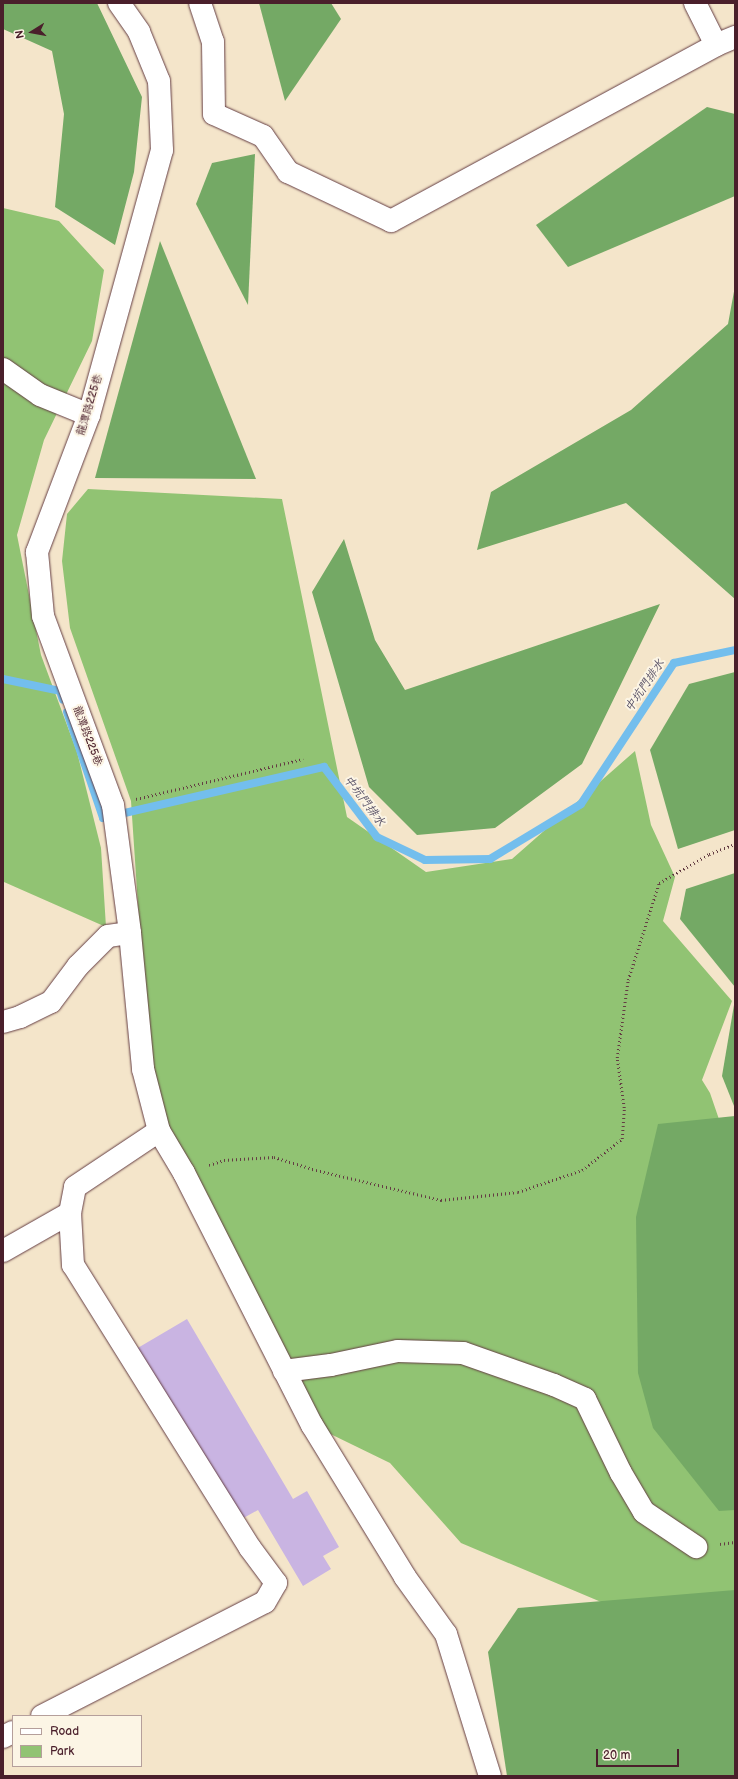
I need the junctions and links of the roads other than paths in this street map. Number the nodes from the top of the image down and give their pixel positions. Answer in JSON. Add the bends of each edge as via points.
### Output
{"nodes":[{"id":1,"x":119,"y":3,"type":"edge"},
{"id":2,"x":200,"y":3,"type":"edge"},
{"id":3,"x":695,"y":3,"type":"edge"},
{"id":4,"x":726,"y":41,"type":"edge"},
{"id":5,"x":3,"y":368,"type":"edge"},
{"id":6,"x":88,"y":415,"type":"junction"},
{"id":7,"x":130,"y":933,"type":"junction"},
{"id":8,"x":3,"y":1022,"type":"edge"},
{"id":9,"x":160,"y":1131,"type":"junction"},
{"id":10,"x":70,"y":1212,"type":"junction"},
{"id":11,"x":3,"y":1251,"type":"edge"},
{"id":12,"x":284,"y":1371,"type":"junction"},
{"id":13,"x":696,"y":1547,"type":"dead end"},
{"id":14,"x":44,"y":1715,"type":"edge"},
{"id":15,"x":12,"y":1732,"type":"edge"},
{"id":16,"x":3,"y":1737,"type":"edge"},
{"id":17,"x":490,"y":1776,"type":"edge"}],
"edges":[{"from":1,"to":6,"type":"street","name":"龍潭路225巷","via":[[139,32],[159,81],[162,150]]},
{"from":2,"to":4,"type":"street","via":[[213,42],[214,114],[263,136],[288,172],[391,221]]},
{"from":3,"to":4,"type":"street"},
{"from":5,"to":6,"type":"street","via":[[40,395]]},
{"from":6,"to":7,"type":"street","name":"龍潭路225巷","via":[[37,552],[43,616],[112,805]]},
{"from":7,"to":8,"type":"street","via":[[108,936],[78,966],[51,1002]]},
{"from":7,"to":9,"type":"street","name":"龍潭路225巷","via":[[143,1069]]},
{"from":9,"to":10,"type":"street","via":[[75,1187]]},
{"from":9,"to":12,"type":"street","name":"龍潭路225巷","via":[[184,1173]]},
{"from":10,"to":11,"type":"street"},
{"from":10,"to":14,"type":"street","via":[[74,1265],[250,1548],[276,1583],[265,1602]]},
{"from":12,"to":13,"type":"street","via":[[331,1365],[398,1350],[463,1353],[554,1385],[585,1399],[644,1512]]},
{"from":12,"to":17,"type":"street","name":"龍潭路225巷","via":[[312,1425],[405,1577],[446,1634]]},
{"from":15,"to":16,"type":"street"}]}
